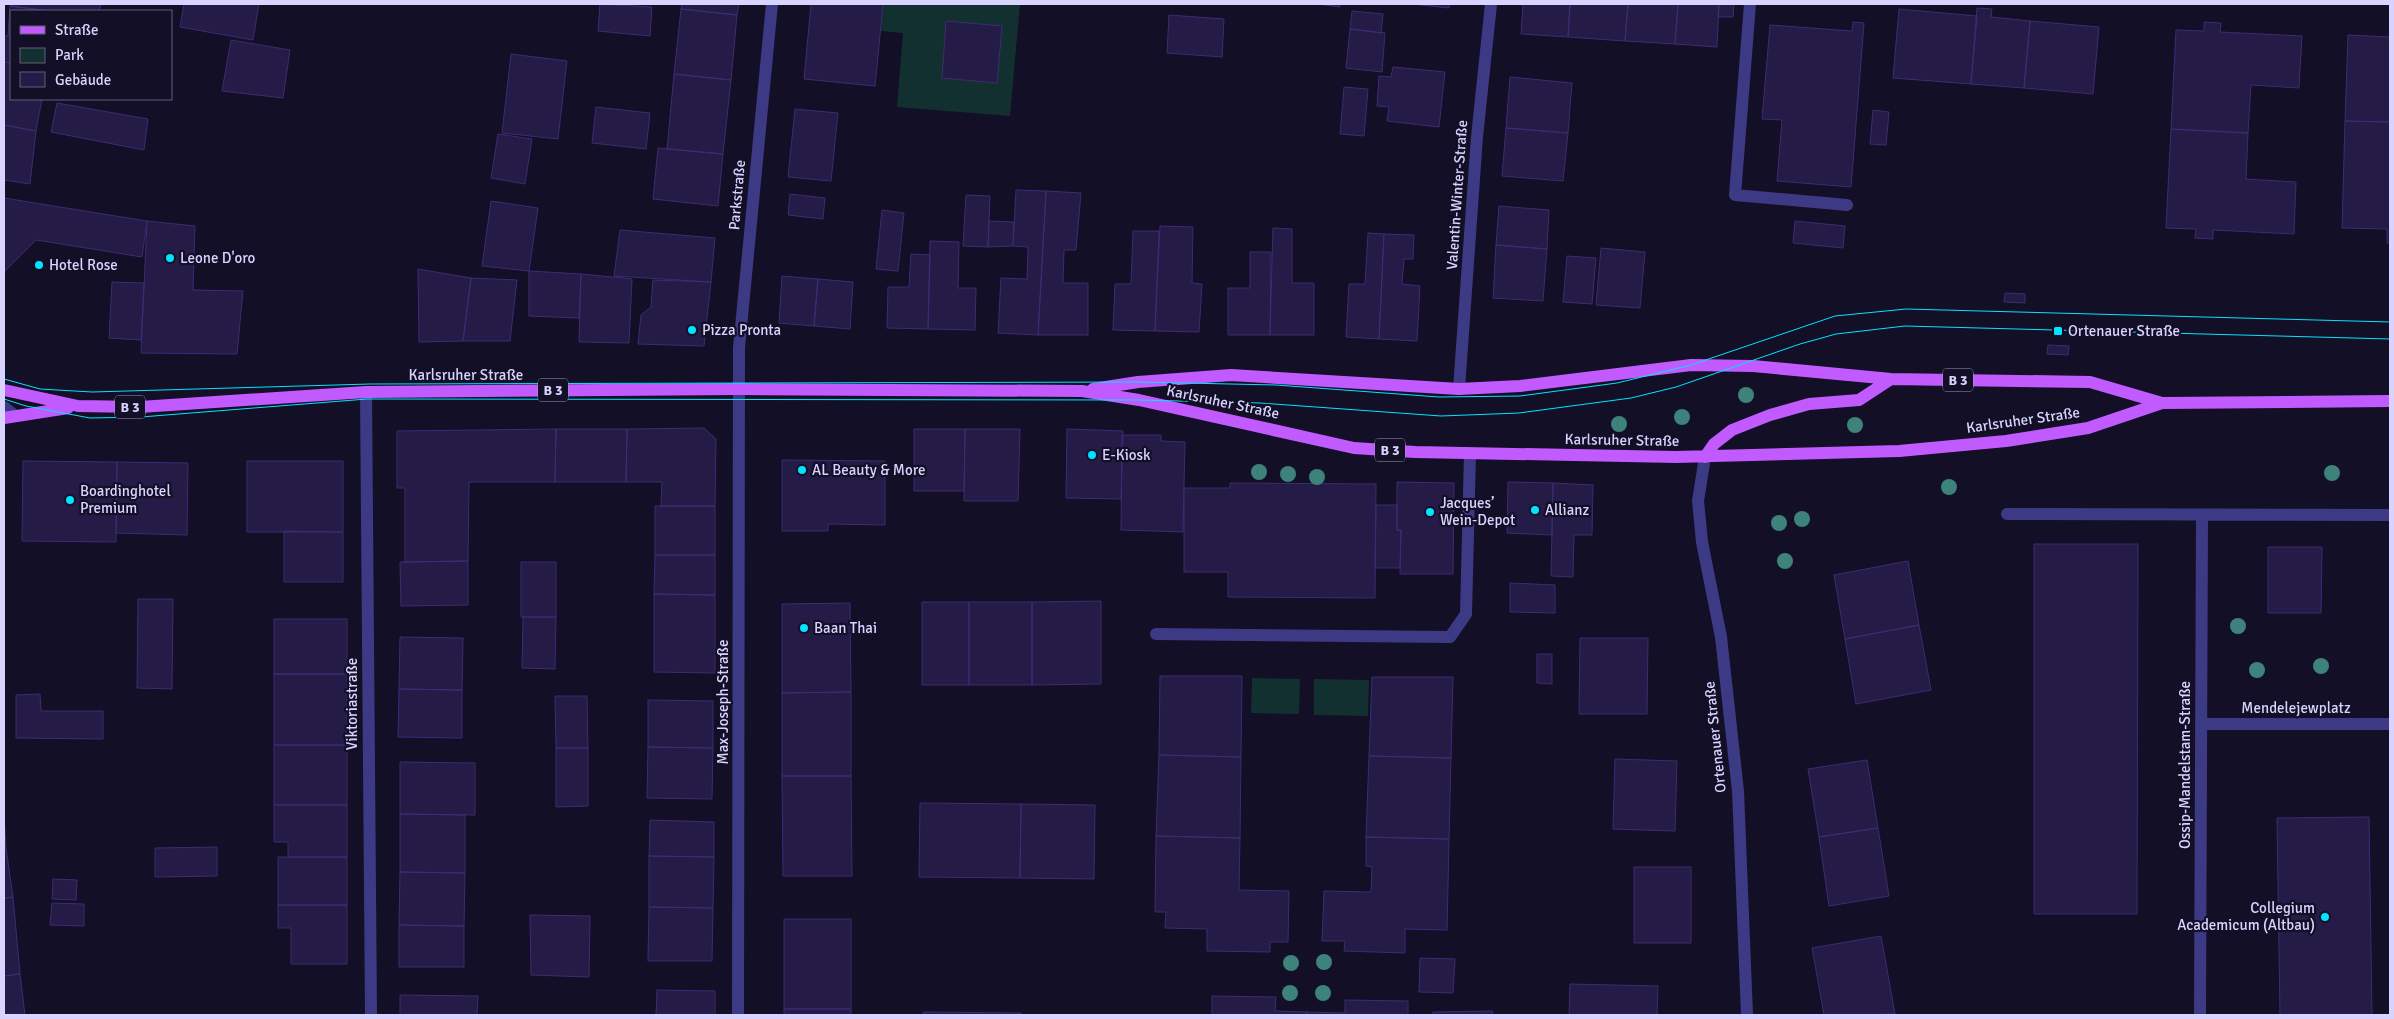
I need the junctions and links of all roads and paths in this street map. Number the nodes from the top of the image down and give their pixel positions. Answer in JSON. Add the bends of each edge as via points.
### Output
{"nodes":[{"id":1,"x":772,"y":4,"type":"edge"},
{"id":2,"x":1491,"y":4,"type":"edge"},
{"id":3,"x":1750,"y":4,"type":"edge"},
{"id":4,"x":1847,"y":205,"type":"dead end"},
{"id":5,"x":1891,"y":379,"type":"junction"},
{"id":6,"x":739,"y":389,"type":"junction"},
{"id":7,"x":1459,"y":389,"type":"junction"},
{"id":8,"x":4,"y":390,"type":"edge"},
{"id":9,"x":1082,"y":391,"type":"junction"},
{"id":10,"x":366,"y":392,"type":"junction"},
{"id":11,"x":2390,"y":402,"type":"edge"},
{"id":12,"x":2162,"y":403,"type":"junction"},
{"id":13,"x":78,"y":406,"type":"junction"},
{"id":14,"x":4,"y":407,"type":"edge"},
{"id":15,"x":9,"y":417,"type":"edge"},
{"id":16,"x":1470,"y":454,"type":"junction"},
{"id":17,"x":1705,"y":457,"type":"junction"},
{"id":18,"x":2007,"y":514,"type":"dead end"},
{"id":19,"x":2202,"y":515,"type":"junction"},
{"id":20,"x":2390,"y":515,"type":"edge"},
{"id":21,"x":1156,"y":634,"type":"dead end"},
{"id":22,"x":2201,"y":724,"type":"junction"},
{"id":23,"x":2390,"y":724,"type":"edge"},
{"id":24,"x":371,"y":1015,"type":"edge"},
{"id":25,"x":738,"y":1015,"type":"edge"},
{"id":26,"x":1747,"y":1015,"type":"edge"},
{"id":27,"x":2200,"y":1015,"type":"edge"}],
"edges":[{"from":1,"to":6,"type":"street","name":"Parkstraße","via":[[739,348]]},
{"from":2,"to":7,"type":"street","name":"Valentin-Winter-Straße","via":[[1477,137]]},
{"from":3,"to":4,"type":"street","via":[[1735,195]]},
{"from":5,"to":7,"type":"main road","name":"Karlsruher Straße","number":"B 3","via":[[1753,366],[1692,365],[1520,386]]},
{"from":5,"to":12,"type":"main road","name":"Karlsruher Straße","number":"B 3","via":[[2090,382]]},
{"from":5,"to":17,"type":"main road","via":[[1859,400],[1809,404],[1732,430],[1714,444]]},
{"from":6,"to":9,"type":"main road","name":"Karlsruher Straße","number":"B 3"},
{"from":6,"to":10,"type":"main road","name":"Karlsruher Straße","number":"B 3"},
{"from":6,"to":25,"type":"street","name":"Max-Joseph-Straße"},
{"from":7,"to":9,"type":"main road","name":"Karlsruher Straße","number":"B 3","via":[[1231,375],[1138,382]]},
{"from":8,"to":13,"type":"main road","name":"Karlsruher Straße","number":"B 3"},
{"from":9,"to":16,"type":"main road","name":"Karlsruher Straße","number":"B 3","via":[[1139,400],[1354,448]]},
{"from":10,"to":13,"type":"main road","name":"Karlsruher Straße","number":"B 3","via":[[140,407]]},
{"from":10,"to":24,"type":"street","name":"Viktoriastraße"},
{"from":11,"to":12,"type":"main road","name":"Karlsruher Straße","number":"B 3"},
{"from":12,"to":17,"type":"main road","name":"Karlsruher Straße","number":"B 3","via":[[2088,428],[2006,441],[1899,451]]},
{"from":13,"to":15,"type":"main road","number":"B 3"},
{"from":14,"to":15,"type":"street"},
{"from":16,"to":17,"type":"main road","name":"Karlsruher Straße","number":"B 3"},
{"from":16,"to":21,"type":"street","via":[[1466,614],[1450,637]]},
{"from":17,"to":26,"type":"street","name":"Ortenauer Straße","via":[[1698,501],[1702,542],[1721,637],[1738,791]]},
{"from":18,"to":19,"type":"street"},
{"from":19,"to":20,"type":"street"},
{"from":19,"to":22,"type":"street","name":"Ossip-Mandelstam-Straße"},
{"from":22,"to":23,"type":"street","name":"Mendelejewplatz"},
{"from":22,"to":27,"type":"street","name":"Ossip-Mandelstam-Straße"}]}
